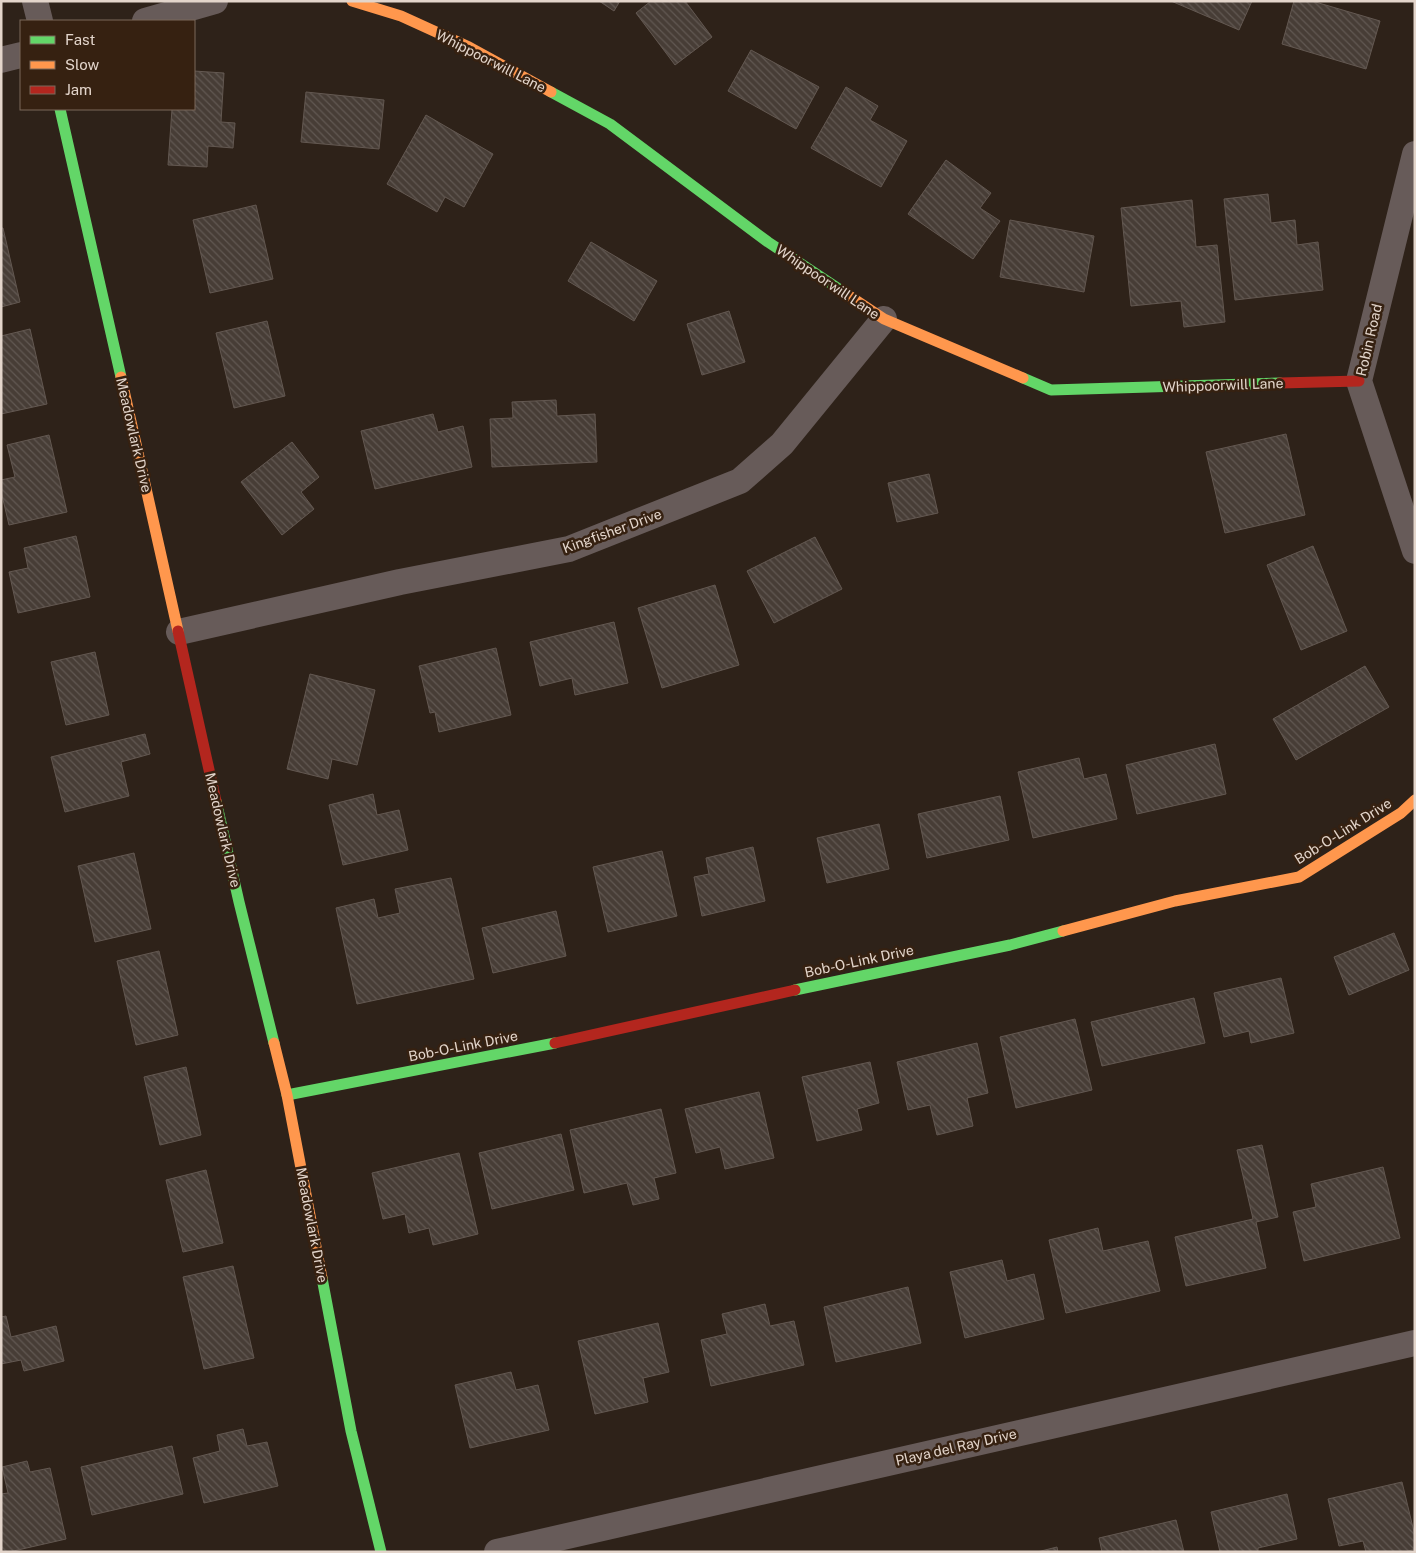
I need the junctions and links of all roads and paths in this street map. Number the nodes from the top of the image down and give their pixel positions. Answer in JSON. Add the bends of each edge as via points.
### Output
{"nodes":[{"id":1,"x":35,"y":1,"type":"edge"},
{"id":2,"x":215,"y":1,"type":"edge"},
{"id":3,"x":352,"y":1,"type":"edge"},
{"id":4,"x":40,"y":20,"type":"edge"},
{"id":5,"x":148,"y":20,"type":"edge"},
{"id":6,"x":20,"y":55,"type":"edge"},
{"id":7,"x":1,"y":60,"type":"edge"},
{"id":8,"x":60,"y":110,"type":"edge"},
{"id":9,"x":1415,"y":154,"type":"edge"},
{"id":10,"x":884,"y":319,"type":"junction"},
{"id":11,"x":1359,"y":381,"type":"junction"},
{"id":12,"x":1415,"y":551,"type":"edge"},
{"id":13,"x":179,"y":632,"type":"junction"},
{"id":14,"x":1415,"y":800,"type":"edge"},
{"id":15,"x":287,"y":1095,"type":"junction"},
{"id":16,"x":1415,"y":1343,"type":"edge"},
{"id":17,"x":381,"y":1552,"type":"edge"},
{"id":18,"x":497,"y":1552,"type":"edge"}],
"edges":[{"from":1,"to":4,"type":"street"},
{"from":2,"to":5,"type":"street"},
{"from":3,"to":10,"type":"street","name":"Whippoorwill Lane","via":[[401,16],[469,47],[610,124],[768,242]]},
{"from":6,"to":7,"type":"street"},
{"from":8,"to":13,"type":"street","name":"Meadowlark Drive"},
{"from":9,"to":11,"type":"street","name":"Robin Road"},
{"from":10,"to":11,"type":"street","name":"Whippoorwill Lane","via":[[1051,390]]},
{"from":10,"to":13,"type":"street","name":"Kingfisher Drive","via":[[782,444],[740,481],[569,550],[400,582]]},
{"from":11,"to":12,"type":"street","name":"Robin Road"},
{"from":13,"to":15,"type":"street","name":"Meadowlark Drive","via":[[239,902]]},
{"from":14,"to":15,"type":"street","name":"Bob-O-Link Drive","via":[[1401,813],[1299,877],[1175,901],[1010,945],[577,1039]]},
{"from":15,"to":17,"type":"street","name":"Meadowlark Drive","via":[[351,1431]]},
{"from":16,"to":18,"type":"street","name":"Playa del Ray Drive"}]}
